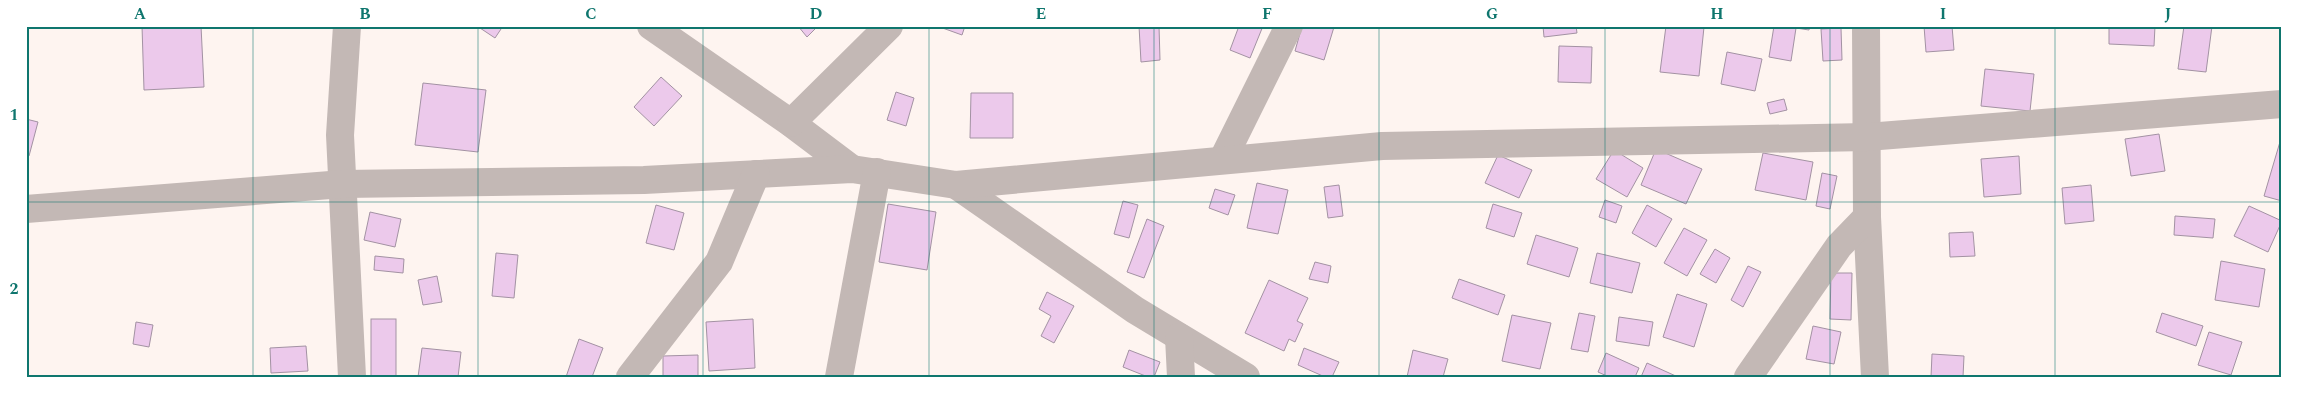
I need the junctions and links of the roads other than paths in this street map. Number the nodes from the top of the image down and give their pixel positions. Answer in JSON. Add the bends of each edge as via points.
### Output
{"nodes":[{"id":1,"x":347,"y":26,"type":"edge"},
{"id":2,"x":651,"y":26,"type":"edge"},
{"id":3,"x":889,"y":26,"type":"edge"},
{"id":4,"x":1289,"y":26,"type":"edge"},
{"id":5,"x":1866,"y":26,"type":"edge"},
{"id":6,"x":2282,"y":104,"type":"edge"},
{"id":7,"x":791,"y":123,"type":"junction"},
{"id":8,"x":1867,"y":137,"type":"junction"},
{"id":9,"x":1223,"y":159,"type":"junction"},
{"id":10,"x":864,"y":170,"type":"junction"},
{"id":11,"x":756,"y":174,"type":"junction"},
{"id":12,"x":343,"y":184,"type":"junction"},
{"id":13,"x":956,"y":185,"type":"junction"},
{"id":14,"x":26,"y":209,"type":"edge"},
{"id":15,"x":1867,"y":216,"type":"junction"},
{"id":16,"x":1179,"y":337,"type":"junction"},
{"id":17,"x":352,"y":377,"type":"edge"},
{"id":18,"x":630,"y":377,"type":"edge"},
{"id":19,"x":839,"y":377,"type":"edge"},
{"id":20,"x":1181,"y":377,"type":"edge"},
{"id":21,"x":1246,"y":377,"type":"edge"},
{"id":22,"x":1748,"y":377,"type":"edge"},
{"id":23,"x":1875,"y":377,"type":"edge"}],
"edges":[{"from":1,"to":12,"type":"street","via":[[340,135]]},
{"from":2,"to":7,"type":"street"},
{"from":3,"to":7,"type":"street"},
{"from":4,"to":9,"type":"street"},
{"from":5,"to":8,"type":"street"},
{"from":6,"to":8,"type":"street"},
{"from":7,"to":10,"type":"street"},
{"from":8,"to":9,"type":"street","via":[[1382,146]]},
{"from":8,"to":15,"type":"street"},
{"from":9,"to":13,"type":"street"},
{"from":10,"to":11,"type":"street"},
{"from":10,"to":13,"type":"street"},
{"from":10,"to":19,"type":"street"},
{"from":11,"to":12,"type":"street","via":[[644,180]]},
{"from":11,"to":18,"type":"street","via":[[719,262]]},
{"from":12,"to":14,"type":"street"},
{"from":12,"to":17,"type":"street"},
{"from":13,"to":16,"type":"street"},
{"from":15,"to":22,"type":"street","via":[[1839,246]]},
{"from":15,"to":23,"type":"street"},
{"from":16,"to":20,"type":"street"},
{"from":16,"to":21,"type":"street"}]}
